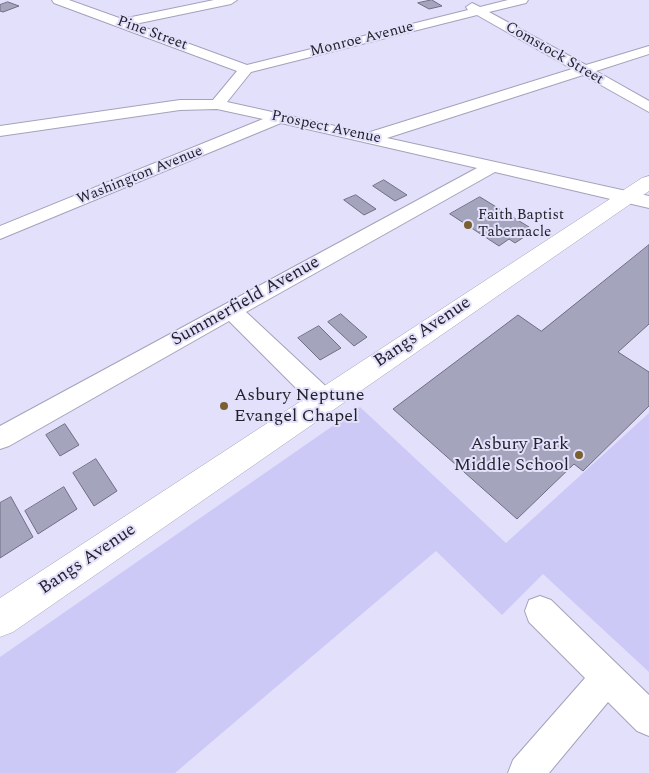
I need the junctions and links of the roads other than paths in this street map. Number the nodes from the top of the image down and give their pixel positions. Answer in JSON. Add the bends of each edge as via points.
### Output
{"nodes":[{"id":1,"x":58,"y":0,"type":"edge"},
{"id":2,"x":231,"y":0,"type":"edge"},
{"id":3,"x":460,"y":0,"type":"edge"},
{"id":4,"x":522,"y":0,"type":"edge"},
{"id":5,"x":479,"y":11,"type":"junction"},
{"id":6,"x":123,"y":23,"type":"junction"},
{"id":7,"x":649,"y":50,"type":"edge"},
{"id":8,"x":246,"y":69,"type":"junction"},
{"id":9,"x":584,"y":70,"type":"junction"},
{"id":10,"x":217,"y":104,"type":"junction"},
{"id":11,"x":649,"y":107,"type":"edge"},
{"id":12,"x":280,"y":118,"type":"junction"},
{"id":13,"x":0,"y":131,"type":"edge"},
{"id":14,"x":370,"y":138,"type":"junction"},
{"id":15,"x":493,"y":166,"type":"junction"},
{"id":16,"x":641,"y":193,"type":"edge"},
{"id":17,"x":0,"y":233,"type":"edge"},
{"id":18,"x":231,"y":310,"type":"junction"},
{"id":19,"x":324,"y":400,"type":"junction"},
{"id":20,"x":0,"y":438,"type":"edge"},
{"id":21,"x":540,"y":610,"type":"dead end"},
{"id":22,"x":0,"y":620,"type":"edge"},
{"id":23,"x":608,"y":677,"type":"junction"},
{"id":24,"x":649,"y":719,"type":"edge"},
{"id":25,"x":526,"y":773,"type":"edge"}],
"edges":[{"from":1,"to":6,"type":"street","name":"Pine Street"},
{"from":2,"to":6,"type":"street"},
{"from":3,"to":5,"type":"street","name":"Comstock Street"},
{"from":4,"to":5,"type":"street","name":"Monroe Avenue"},
{"from":5,"to":8,"type":"street","name":"Monroe Avenue"},
{"from":5,"to":9,"type":"street","name":"Comstock Street"},
{"from":6,"to":8,"type":"street","name":"Pine Street"},
{"from":7,"to":9,"type":"street"},
{"from":8,"to":10,"type":"street"},
{"from":9,"to":11,"type":"street","name":"Comstock Street"},
{"from":9,"to":14,"type":"street"},
{"from":10,"to":12,"type":"street","name":"Prospect Avenue"},
{"from":10,"to":13,"type":"street","name":"Prospect Avenue","via":[[180,105]]},
{"from":12,"to":14,"type":"street","name":"Prospect Avenue"},
{"from":12,"to":17,"type":"street","name":"Washington Avenue"},
{"from":14,"to":15,"type":"street","name":"Prospect Avenue"},
{"from":15,"to":16,"type":"street","name":"Prospect Avenue"},
{"from":15,"to":18,"type":"street","name":"Summerfield Avenue"},
{"from":16,"to":19,"type":"street","name":"Bangs Avenue"},
{"from":18,"to":19,"type":"street"},
{"from":18,"to":20,"type":"street","name":"Summerfield Avenue"},
{"from":19,"to":22,"type":"street","name":"Bangs Avenue"},
{"from":21,"to":23,"type":"street"},
{"from":23,"to":24,"type":"street"},
{"from":23,"to":25,"type":"street"}]}
